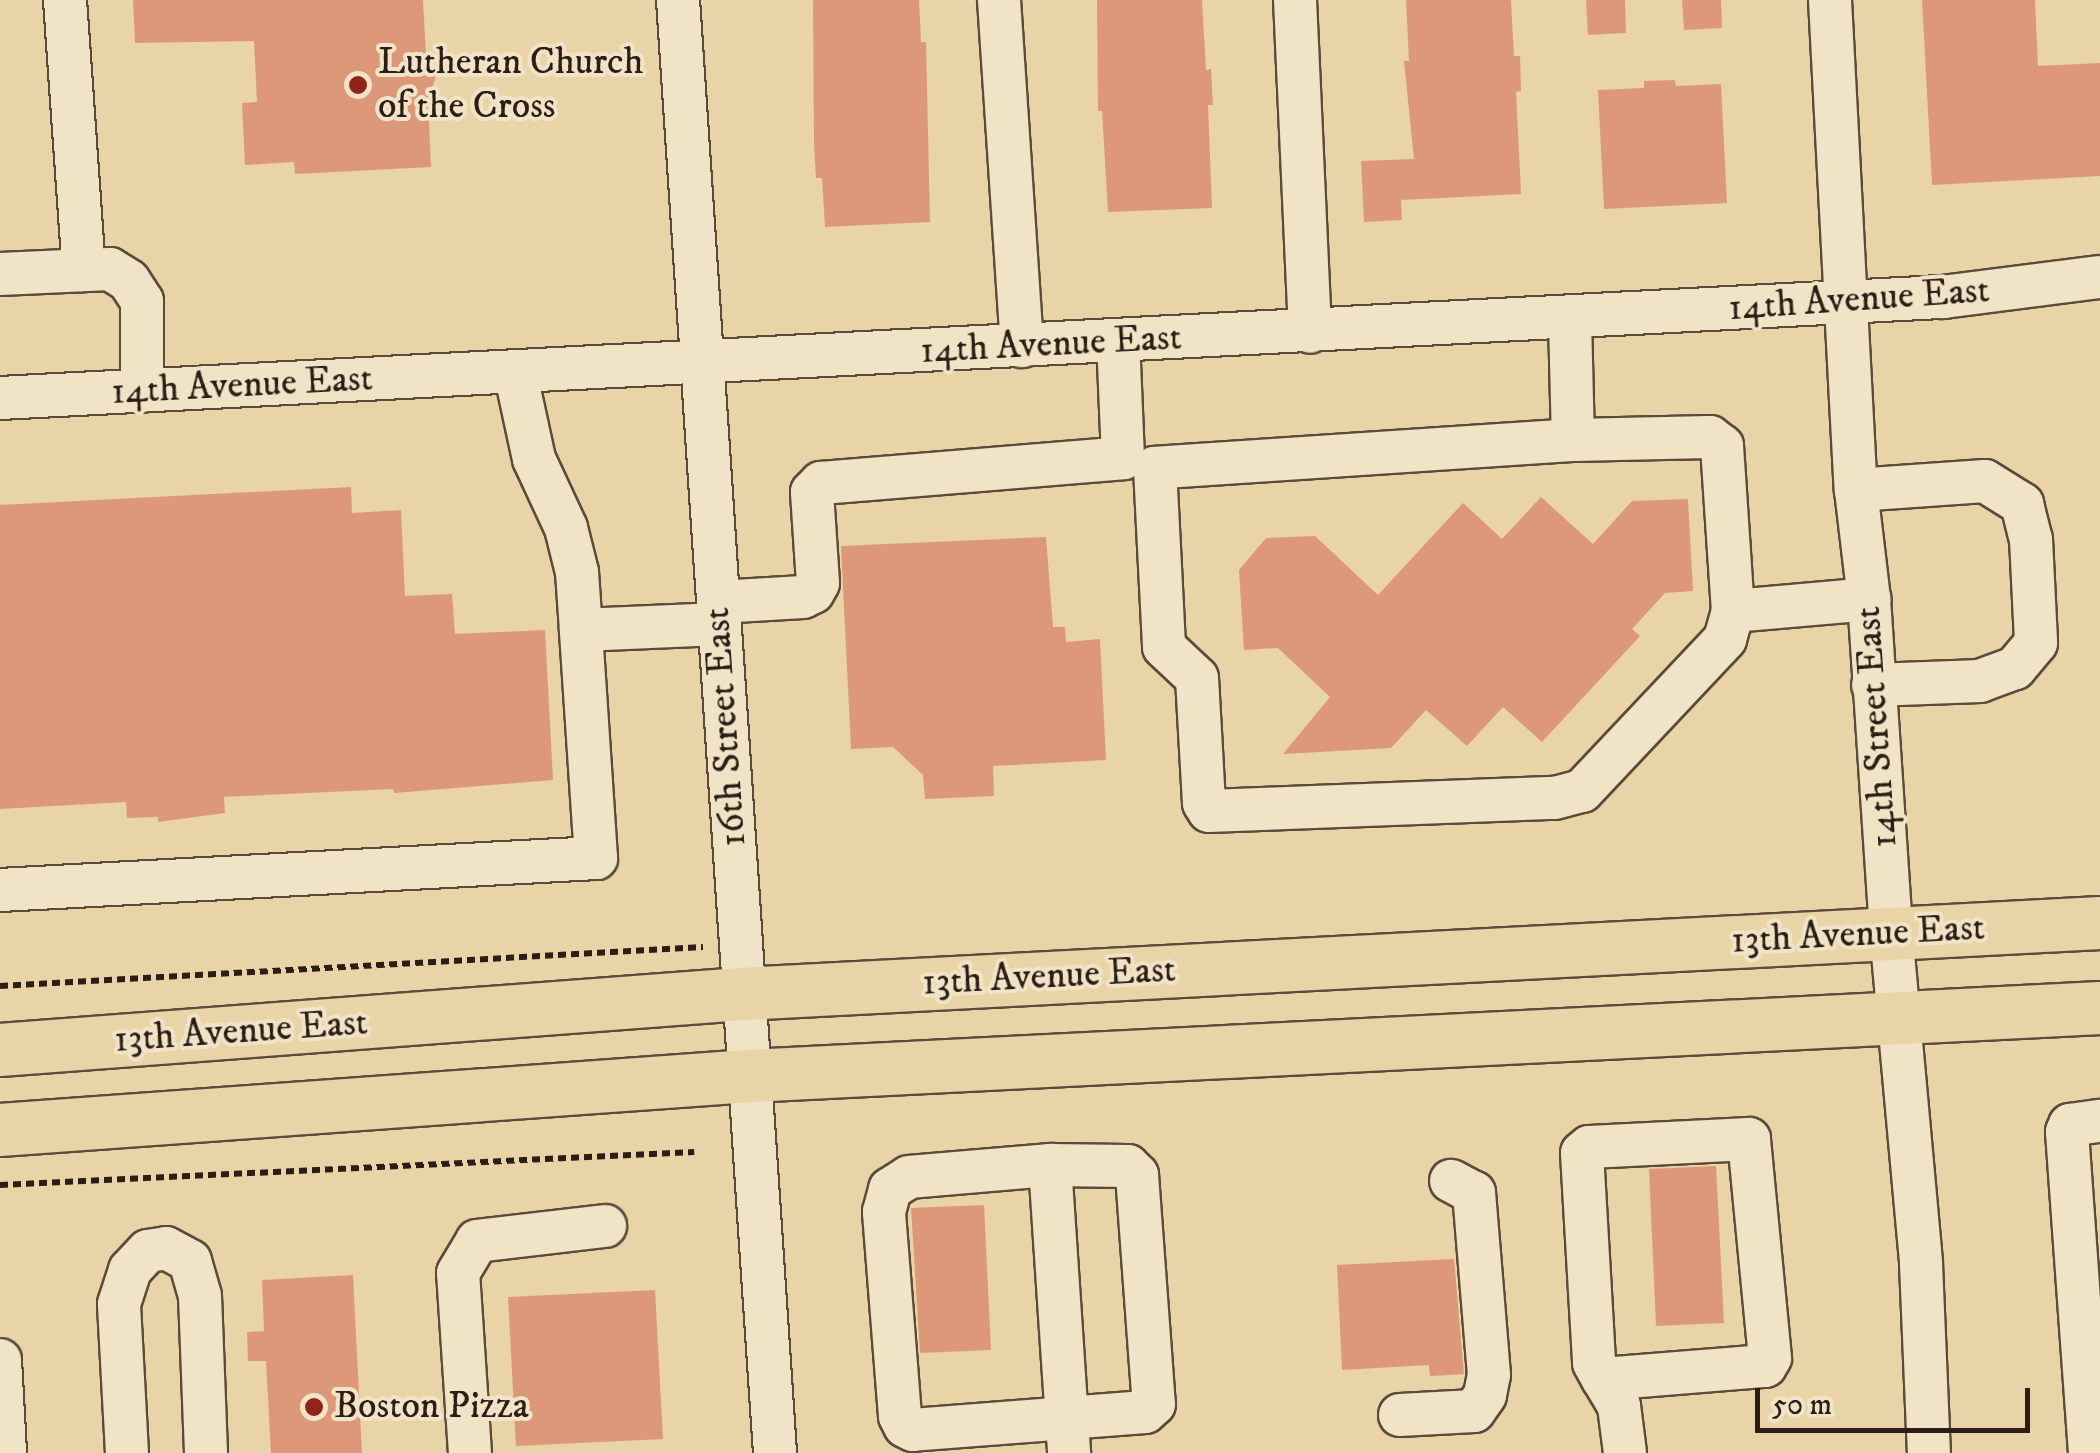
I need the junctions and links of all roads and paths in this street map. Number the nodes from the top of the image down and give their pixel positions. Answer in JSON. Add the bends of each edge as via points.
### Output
{"nodes":[{"id":1,"x":65,"y":0,"type":"edge"},
{"id":2,"x":678,"y":0,"type":"edge"},
{"id":3,"x":999,"y":0,"type":"edge"},
{"id":4,"x":1294,"y":0,"type":"edge"},
{"id":5,"x":1830,"y":0,"type":"edge"},
{"id":6,"x":84,"y":270,"type":"junction"},
{"id":7,"x":0,"y":274,"type":"edge"},
{"id":8,"x":2100,"y":277,"type":"edge"},
{"id":9,"x":1848,"y":303,"type":"junction"},
{"id":10,"x":1570,"y":318,"type":"junction"},
{"id":11,"x":1310,"y":332,"type":"junction"},
{"id":12,"x":1118,"y":342,"type":"junction"},
{"id":13,"x":1022,"y":346,"type":"junction"},
{"id":14,"x":704,"y":361,"type":"junction"},
{"id":15,"x":515,"y":371,"type":"junction"},
{"id":16,"x":142,"y":391,"type":"junction"},
{"id":17,"x":0,"y":398,"type":"edge"},
{"id":18,"x":1574,"y":440,"type":"junction"},
{"id":19,"x":1139,"y":463,"type":"junction"},
{"id":20,"x":1856,"y":490,"type":"junction"},
{"id":21,"x":1870,"y":598,"type":"junction"},
{"id":22,"x":1733,"y":611,"type":"junction"},
{"id":23,"x":719,"y":613,"type":"junction"},
{"id":24,"x":581,"y":630,"type":"junction"},
{"id":25,"x":1873,"y":685,"type":"junction"},
{"id":26,"x":0,"y":890,"type":"edge"},
{"id":27,"x":2100,"y":923,"type":"edge"},
{"id":28,"x":1891,"y":932,"type":"junction"},
{"id":29,"x":742,"y":994,"type":"junction"},
{"id":30,"x":2100,"y":1008,"type":"edge"},
{"id":31,"x":1899,"y":1019,"type":"junction"},
{"id":32,"x":0,"y":1050,"type":"edge"},
{"id":33,"x":749,"y":1076,"type":"junction"},
{"id":34,"x":2100,"y":1121,"type":"edge"},
{"id":35,"x":0,"y":1130,"type":"edge"},
{"id":36,"x":694,"y":1152,"type":"dead end"},
{"id":37,"x":1050,"y":1166,"type":"junction"},
{"id":38,"x":1451,"y":1181,"type":"dead end"},
{"id":39,"x":0,"y":1185,"type":"edge"},
{"id":40,"x":605,"y":1226,"type":"dead end"},
{"id":41,"x":0,"y":1360,"type":"edge"},
{"id":42,"x":2092,"y":1371,"type":"edge"},
{"id":43,"x":1603,"y":1379,"type":"junction"},
{"id":44,"x":1400,"y":1415,"type":"dead end"},
{"id":45,"x":1068,"y":1435,"type":"edge"},
{"id":46,"x":5,"y":1453,"type":"edge"},
{"id":47,"x":127,"y":1453,"type":"edge"},
{"id":48,"x":206,"y":1453,"type":"edge"},
{"id":49,"x":470,"y":1453,"type":"edge"},
{"id":50,"x":775,"y":1453,"type":"edge"},
{"id":51,"x":1625,"y":1453,"type":"edge"},
{"id":52,"x":1929,"y":1453,"type":"edge"},
{"id":53,"x":2090,"y":1453,"type":"edge"}],
"edges":[{"from":1,"to":6,"type":"street"},
{"from":2,"to":14,"type":"street","name":"16th Street East"},
{"from":3,"to":13,"type":"street"},
{"from":4,"to":11,"type":"street"},
{"from":5,"to":9,"type":"street","name":"14th Street East"},
{"from":6,"to":7,"type":"street"},
{"from":6,"to":16,"type":"street","via":[[110,269],[142,301]]},
{"from":8,"to":9,"type":"street","name":"14th Avenue East"},
{"from":9,"to":10,"type":"street","name":"14th Avenue East"},
{"from":9,"to":20,"type":"street","name":"14th Street East"},
{"from":10,"to":11,"type":"street","name":"14th Avenue East"},
{"from":10,"to":18,"type":"street"},
{"from":11,"to":12,"type":"street","name":"14th Avenue East"},
{"from":12,"to":13,"type":"street","name":"14th Avenue East"},
{"from":12,"to":19,"type":"street"},
{"from":13,"to":14,"type":"street","name":"14th Avenue East"},
{"from":14,"to":15,"type":"street","name":"14th Avenue East"},
{"from":14,"to":23,"type":"street","name":"16th Street East"},
{"from":15,"to":16,"type":"street","name":"14th Avenue East"},
{"from":15,"to":24,"type":"street","via":[[534,459],[566,528]]},
{"from":16,"to":17,"type":"street","name":"14th Avenue East"},
{"from":18,"to":19,"type":"street"},
{"from":18,"to":22,"type":"street","via":[[1710,438],[1722,446]]},
{"from":19,"to":22,"type":"street","via":[[1164,647],[1198,678],[1204,803],[1218,814],[1555,798],[1582,791],[1726,640]]},
{"from":19,"to":23,"type":"street","via":[[821,483],[812,492],[818,584],[813,592]]},
{"from":20,"to":21,"type":"street","name":"14th Street East"},
{"from":20,"to":25,"type":"street","via":[[1985,482],[2022,504],[2031,539],[2036,643],[2015,668],[1980,681]]},
{"from":21,"to":22,"type":"street"},
{"from":21,"to":25,"type":"street","name":"14th Street East"},
{"from":23,"to":24,"type":"street"},
{"from":23,"to":29,"type":"street","name":"16th Street East"},
{"from":24,"to":26,"type":"street","via":[[596,858]]},
{"from":25,"to":28,"type":"street","name":"14th Street East"},
{"from":27,"to":28,"type":"main road","name":"13th Avenue East"},
{"from":28,"to":29,"type":"main road","name":"13th Avenue East"},
{"from":28,"to":31,"type":"street","name":"14th Street East"},
{"from":29,"to":32,"type":"main road","name":"13th Avenue East"},
{"from":29,"to":33,"type":"street","name":"16th Street East"},
{"from":30,"to":31,"type":"main road"},
{"from":31,"to":33,"type":"main road"},
{"from":31,"to":52,"type":"street","name":"14th Street East"},
{"from":33,"to":35,"type":"main road"},
{"from":33,"to":50,"type":"street","name":"16th Street East"},
{"from":34,"to":42,"type":"street","via":[[2070,1125],[2067,1132]]},
{"from":36,"to":39,"type":"path"},
{"from":37,"to":45,"type":"street"},
{"from":37,"to":45,"type":"street","via":[[1128,1166],[1137,1175],[1154,1404]]},
{"from":37,"to":45,"type":"street","via":[[910,1177],[890,1189],[884,1212],[905,1426]]},
{"from":38,"to":44,"type":"street","via":[[1474,1193],[1485,1395],[1474,1411]]},
{"from":40,"to":49,"type":"street","via":[[477,1240],[458,1273]]},
{"from":41,"to":46,"type":"street"},
{"from":42,"to":53,"type":"street"},
{"from":43,"to":43,"type":"street","via":[[1594,1362],[1582,1153],[1589,1147],[1740,1136],[1752,1145],[1770,1358],[1765,1366]]},
{"from":43,"to":51,"type":"street","via":[[1620,1406]]},
{"from":47,"to":48,"type":"street","via":[[119,1304],[130,1270],[148,1251],[166,1248],[190,1261],[200,1296]]}]}
